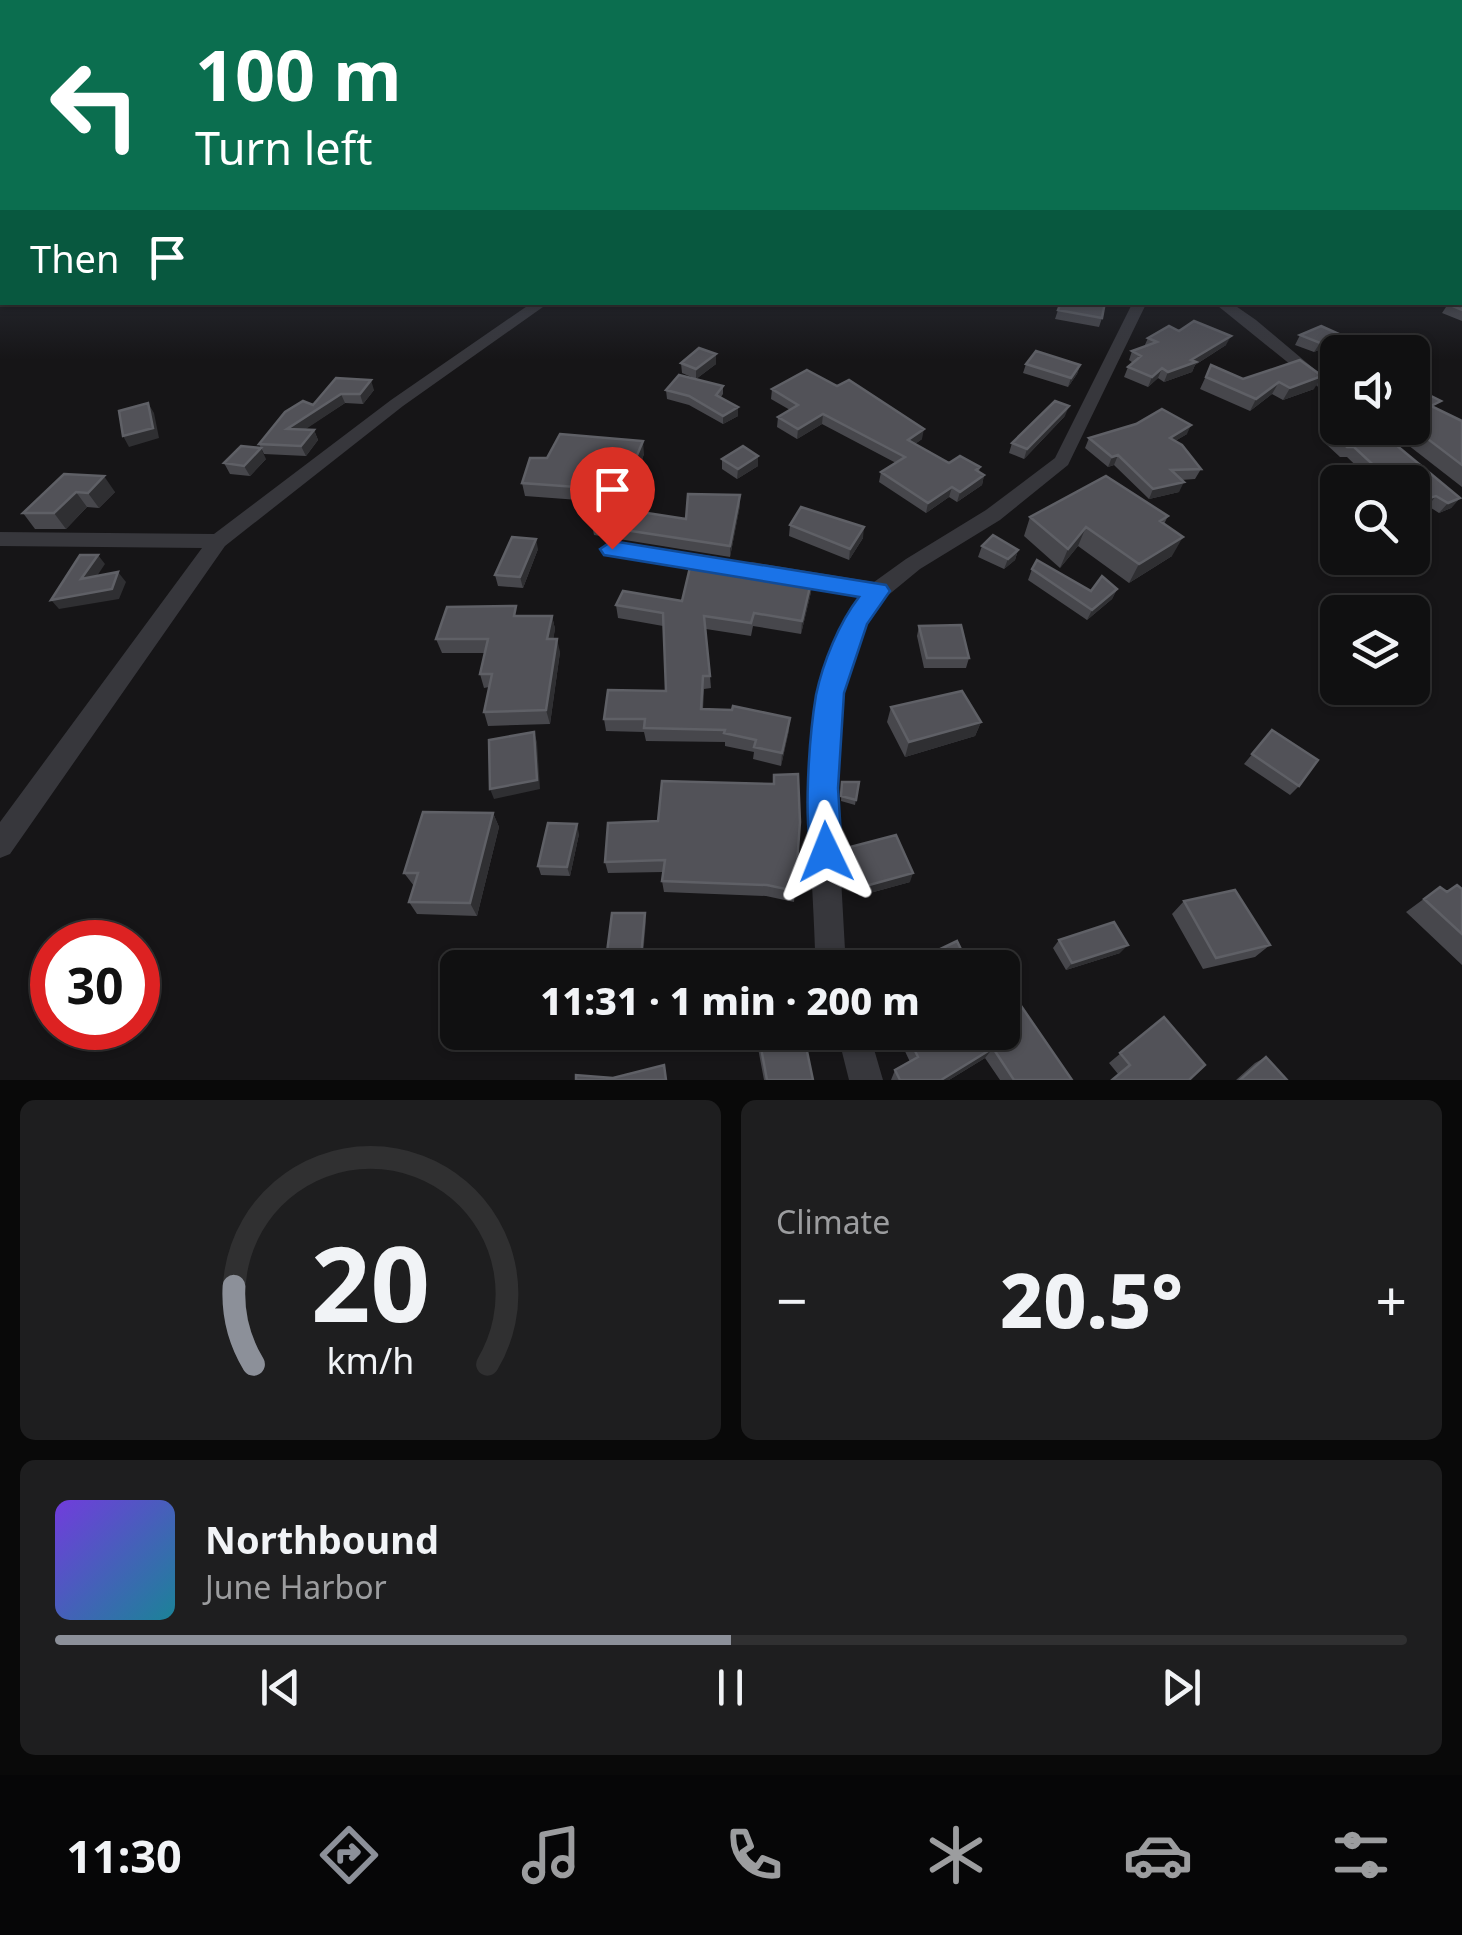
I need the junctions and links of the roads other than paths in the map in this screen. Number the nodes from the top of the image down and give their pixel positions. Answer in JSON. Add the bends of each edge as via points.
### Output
{"nodes":[{"id":1,"x":539,"y":305,"type":"edge"},
{"id":2,"x":1139,"y":305,"type":"edge"},
{"id":3,"x":1224,"y":305,"type":"edge"},
{"id":4,"x":1320,"y":382,"type":"edge"},
{"id":5,"x":0,"y":539,"type":"edge"},
{"id":6,"x":218,"y":540,"type":"junction"},
{"id":7,"x":612,"y":549,"type":"dead end"},
{"id":8,"x":878,"y":591,"type":"junction"},
{"id":9,"x":0,"y":845,"type":"edge"},
{"id":10,"x":830,"y":950,"type":"edge"},
{"id":11,"x":858,"y":1050,"type":"edge"},
{"id":12,"x":866,"y":1080,"type":"edge"}],
"edges":[{"from":1,"to":6,"type":"street"},
{"from":2,"to":8,"type":"street","via":[[1062,461]]},
{"from":3,"to":4,"type":"street"},
{"from":5,"to":6,"type":"street"},
{"from":6,"to":9,"type":"street"},
{"from":7,"to":8,"type":"street"},
{"from":8,"to":10,"type":"street","via":[[855,620],[830,693],[824,788]]},
{"from":11,"to":12,"type":"street"}]}
